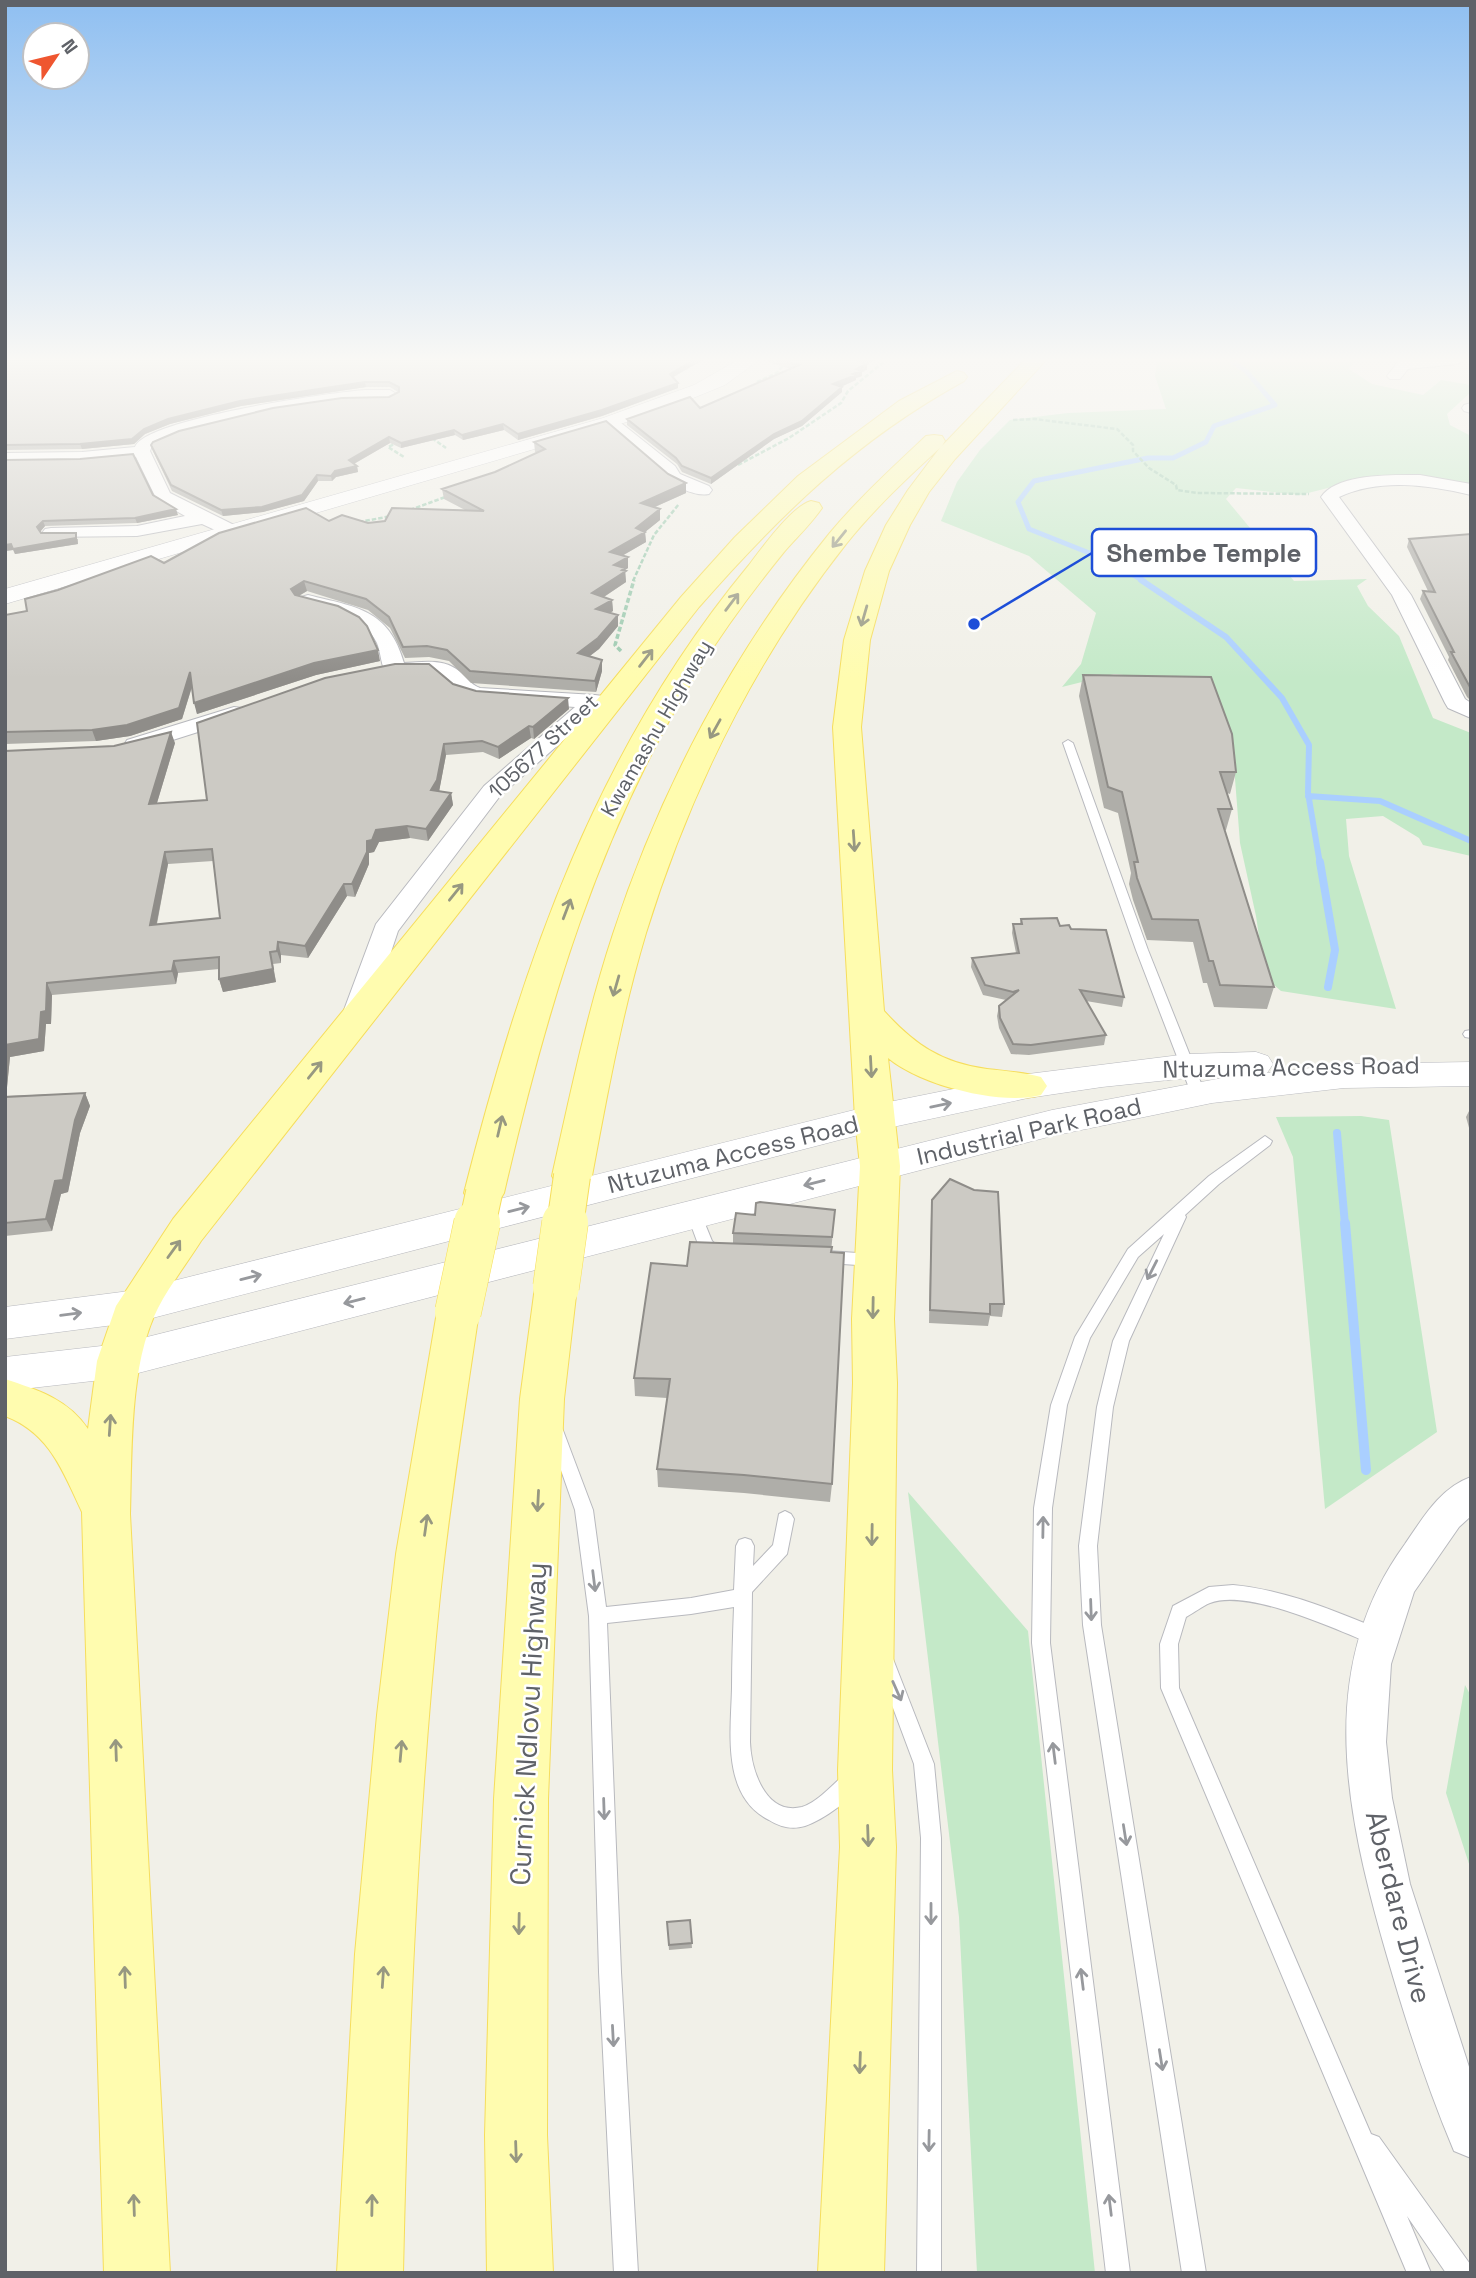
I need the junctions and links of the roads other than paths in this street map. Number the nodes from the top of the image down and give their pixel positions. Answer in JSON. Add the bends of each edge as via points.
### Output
{"nodes":[{"id":1,"x":149,"y":466,"type":"edge"},
{"id":2,"x":459,"y":466,"type":"edge"},
{"id":3,"x":665,"y":466,"type":"edge"},
{"id":4,"x":825,"y":466,"type":"edge"},
{"id":5,"x":850,"y":466,"type":"edge"},
{"id":6,"x":908,"y":466,"type":"edge"},
{"id":7,"x":939,"y":466,"type":"edge"},
{"id":8,"x":700,"y":488,"type":"road end"},
{"id":9,"x":1471,"y":490,"type":"edge"},
{"id":10,"x":203,"y":518,"type":"junction"},
{"id":11,"x":234,"y":532,"type":"junction"},
{"id":12,"x":51,"y":533,"type":"edge"},
{"id":13,"x":5,"y":597,"type":"edge"},
{"id":14,"x":306,"y":600,"type":"edge"},
{"id":15,"x":395,"y":669,"type":"junction"},
{"id":16,"x":368,"y":673,"type":"edge"},
{"id":17,"x":603,"y":702,"type":"junction"},
{"id":18,"x":257,"y":705,"type":"edge"},
{"id":19,"x":1471,"y":712,"type":"edge"},
{"id":20,"x":1069,"y":743,"type":"dead end"},
{"id":21,"x":111,"y":748,"type":"edge"},
{"id":22,"x":869,"y":1016,"type":"junction"},
{"id":23,"x":1471,"y":1063,"type":"edge"},
{"id":24,"x":1471,"y":1074,"type":"edge"},
{"id":25,"x":1193,"y":1080,"type":"junction"},
{"id":26,"x":1028,"y":1086,"type":"junction"},
{"id":27,"x":1265,"y":1141,"type":"dead end"},
{"id":28,"x":877,"y":1142,"type":"junction"},
{"id":29,"x":1183,"y":1209,"type":"junction"},
{"id":30,"x":694,"y":1214,"type":"junction"},
{"id":31,"x":735,"y":1252,"type":"edge"},
{"id":32,"x":810,"y":1256,"type":"edge"},
{"id":33,"x":874,"y":1260,"type":"junction"},
{"id":34,"x":137,"y":1306,"type":"junction"},
{"id":35,"x":5,"y":1323,"type":"edge"},
{"id":36,"x":119,"y":1361,"type":"junction"},
{"id":37,"x":5,"y":1374,"type":"edge"},
{"id":38,"x":5,"y":1397,"type":"edge"},
{"id":39,"x":542,"y":1399,"type":"junction"},
{"id":40,"x":1471,"y":1493,"type":"edge"},
{"id":41,"x":106,"y":1514,"type":"junction"},
{"id":42,"x":785,"y":1519,"type":"dead end"},
{"id":43,"x":745,"y":1546,"type":"dead end"},
{"id":44,"x":742,"y":1593,"type":"junction"},
{"id":45,"x":598,"y":1616,"type":"junction"},
{"id":46,"x":870,"y":1629,"type":"junction"},
{"id":47,"x":1380,"y":1638,"type":"junction"},
{"id":48,"x":865,"y":1770,"type":"junction"},
{"id":49,"x":1354,"y":2121,"type":"junction"},
{"id":50,"x":1471,"y":2134,"type":"edge"},
{"id":51,"x":137,"y":2273,"type":"edge"},
{"id":52,"x":370,"y":2273,"type":"edge"},
{"id":53,"x":520,"y":2273,"type":"edge"},
{"id":54,"x":626,"y":2273,"type":"edge"},
{"id":55,"x":851,"y":2273,"type":"edge"},
{"id":56,"x":929,"y":2273,"type":"edge"},
{"id":57,"x":1118,"y":2273,"type":"edge"},
{"id":58,"x":1194,"y":2273,"type":"edge"},
{"id":59,"x":1419,"y":2273,"type":"edge"},
{"id":60,"x":1461,"y":2273,"type":"edge"}],
"edges":[{"from":1,"to":10,"type":"street","via":[[163,496]]},
{"from":2,"to":11,"type":"street"},
{"from":3,"to":8,"type":"street","via":[[673,477]]},
{"from":17,"to":4,"type":"main road","one_way":true,"via":[[722,566]]},
{"from":52,"to":5,"type":"main road","name":"Kwamashu Highway","one_way":true,"bridge":true,"via":[[388,1894],[411,1634],[458,1312],[506,1102],[562,923],[629,768],[694,656],[731,603]]},
{"from":6,"to":39,"type":"main road","name":"Curnick Ndlovu Highway","one_way":true,"bridge":true,"via":[[843,533],[811,574],[741,681],[704,747],[640,901],[599,1044],[572,1177]]},
{"from":7,"to":22,"type":"main road","one_way":true,"via":[[898,525],[877,570],[857,640],[847,727]]},
{"from":9,"to":19,"type":"street","via":[[1440,482],[1382,482],[1346,487],[1331,496],[1401,595],[1456,703]]},
{"from":10,"to":11,"type":"street"},
{"from":10,"to":12,"type":"street","via":[[137,531]]},
{"from":11,"to":13,"type":"street"},
{"from":14,"to":15,"type":"street","via":[[373,621],[385,635]]},
{"from":15,"to":16,"type":"street"},
{"from":15,"to":17,"type":"street","via":[[439,668],[463,689],[478,694]]},
{"from":34,"to":17,"type":"main road","one_way":true,"via":[[187,1230]]},
{"from":18,"to":21,"type":"street","via":[[146,743]]},
{"from":20,"to":25,"type":"lane"},
{"from":22,"to":26,"type":"main road","via":[[912,1058],[937,1070]]},
{"from":22,"to":28,"type":"main road","one_way":true},
{"from":23,"to":25,"type":"street","name":"Ntuzuma Access Road","via":[[1321,1062]]},
{"from":24,"to":25,"type":"street","name":"Industrial Park Road"},
{"from":25,"to":26,"type":"street","name":"Ntuzuma Access Road","via":[[1102,1075]]},
{"from":25,"to":28,"type":"street","name":"Industrial Park Road","via":[[1052,1123]]},
{"from":28,"to":26,"type":"street","name":"Ntuzuma Access Road","one_way":true},
{"from":27,"to":29,"type":"lane"},
{"from":28,"to":30,"type":"street","name":"Ntuzuma Access Road","one_way":true},
{"from":28,"to":33,"type":"main road"},
{"from":34,"to":28,"type":"street","name":"Ntuzuma Access Road","one_way":true},
{"from":57,"to":29,"type":"lane","one_way":true,"via":[[1041,1643],[1043,1508],[1059,1405],[1083,1337],[1133,1253]]},
{"from":29,"to":58,"type":"lane","one_way":true,"via":[[1121,1341],[1105,1407],[1088,1546],[1092,1625]]},
{"from":30,"to":31,"type":"lane","via":[[712,1252]]},
{"from":30,"to":36,"type":"street","name":"Ntuzuma Access Road","one_way":true},
{"from":32,"to":33,"type":"lane"},
{"from":33,"to":46,"type":"main road","one_way":true},
{"from":35,"to":34,"type":"street","name":"Ntuzuma Access Road","one_way":true},
{"from":34,"to":36,"type":"main road"},
{"from":36,"to":37,"type":"street","name":"Ntuzuma Access Road"},
{"from":41,"to":36,"type":"main road","one_way":true},
{"from":38,"to":41,"type":"main road","via":[[38,1410],[59,1426],[75,1445]]},
{"from":39,"to":45,"type":"lane","one_way":true,"via":[[584,1510]]},
{"from":39,"to":53,"type":"main road","name":"Curnick Ndlovu Highway","one_way":true,"via":[[521,1799],[516,2135]]},
{"from":40,"to":47,"type":"street","name":"Aberdare Drive","via":[[1446,1516],[1398,1584]]},
{"from":51,"to":41,"type":"main road","one_way":true},
{"from":42,"to":44,"type":"lane","via":[[781,1548]]},
{"from":43,"to":44,"type":"lane"},
{"from":44,"to":45,"type":"lane","via":[[691,1606]]},
{"from":44,"to":48,"type":"lane","via":[[742,1765],[756,1797],[788,1819],[802,1817],[816,1811]]},
{"from":45,"to":54,"type":"lane","one_way":true},
{"from":46,"to":48,"type":"main road"},
{"from":46,"to":56,"type":"lane","one_way":true,"via":[[924,1764],[931,1838]]},
{"from":47,"to":49,"type":"lane","via":[[1297,1605],[1211,1594],[1179,1612],[1169,1644],[1170,1688]]},
{"from":47,"to":50,"type":"street","name":"Aberdare Drive","via":[[1371,1664],[1365,1742],[1371,1798],[1388,1884],[1429,2023]]},
{"from":48,"to":55,"type":"main road","one_way":true,"via":[[868,1847]]},
{"from":49,"to":59,"type":"lane"},
{"from":49,"to":60,"type":"lane"}]}
